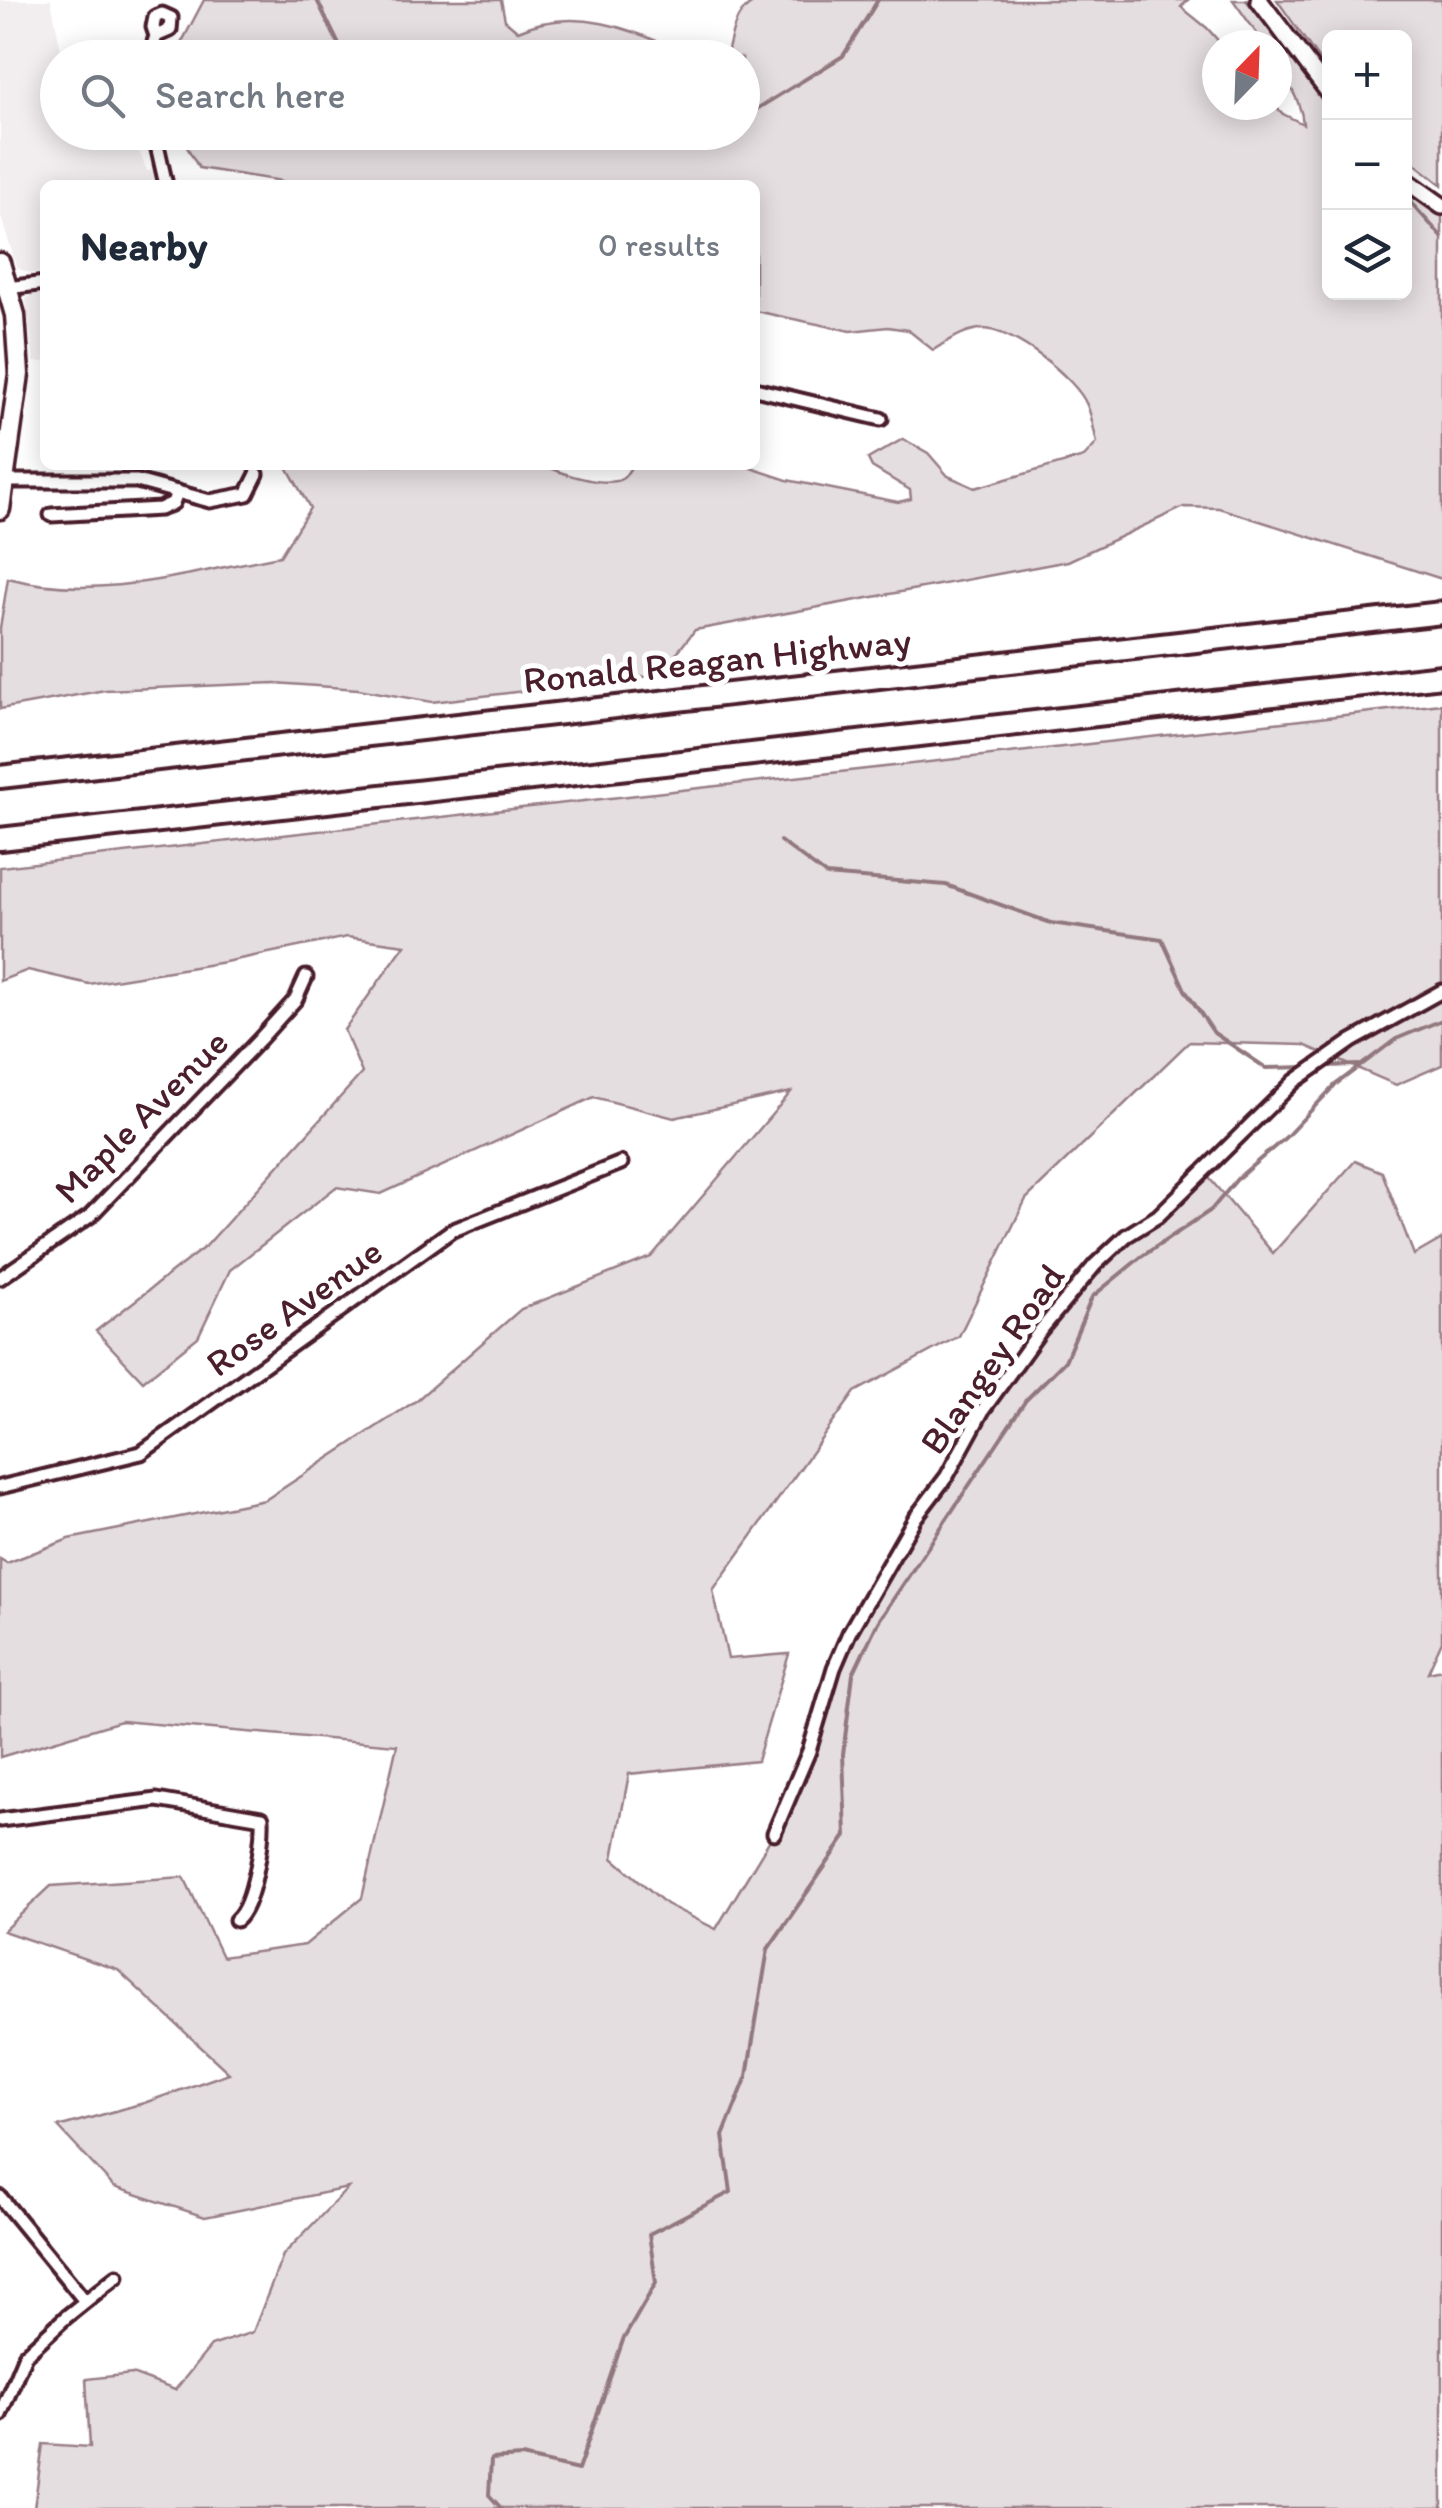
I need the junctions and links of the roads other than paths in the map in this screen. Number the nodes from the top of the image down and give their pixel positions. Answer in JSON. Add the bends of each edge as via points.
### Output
{"nodes":[{"id":1,"x":1259,"y":0,"type":"edge"},
{"id":2,"x":156,"y":36,"type":"dead end"},
{"id":3,"x":155,"y":40,"type":"edge"},
{"id":4,"x":1322,"y":83,"type":"edge"},
{"id":5,"x":158,"y":150,"type":"edge"},
{"id":6,"x":165,"y":180,"type":"edge"},
{"id":7,"x":1412,"y":185,"type":"edge"},
{"id":8,"x":1442,"y":206,"type":"edge"},
{"id":9,"x":0,"y":262,"type":"edge"},
{"id":10,"x":40,"y":283,"type":"edge"},
{"id":11,"x":8,"y":288,"type":"junction"},
{"id":12,"x":760,"y":390,"type":"edge"},
{"id":13,"x":881,"y":419,"type":"dead end"},
{"id":14,"x":258,"y":474,"type":"dead end"},
{"id":15,"x":5,"y":481,"type":"junction"},
{"id":16,"x":146,"y":484,"type":"junction"},
{"id":17,"x":177,"y":492,"type":"junction"},
{"id":18,"x":148,"y":508,"type":"junction"},
{"id":19,"x":0,"y":509,"type":"edge"},
{"id":20,"x":51,"y":515,"type":"dead end"},
{"id":21,"x":1442,"y":613,"type":"edge"},
{"id":22,"x":1442,"y":676,"type":"edge"},
{"id":23,"x":0,"y":777,"type":"edge"},
{"id":24,"x":0,"y":839,"type":"edge"},
{"id":25,"x":306,"y":977,"type":"dead end"},
{"id":26,"x":1442,"y":991,"type":"edge"},
{"id":27,"x":621,"y":1163,"type":"dead end"},
{"id":28,"x":0,"y":1278,"type":"edge"},
{"id":29,"x":0,"y":1487,"type":"edge"},
{"id":30,"x":0,"y":1820,"type":"edge"},
{"id":31,"x":774,"y":1833,"type":"dead end"},
{"id":32,"x":236,"y":1920,"type":"dead end"},
{"id":33,"x":0,"y":2197,"type":"edge"},
{"id":34,"x":118,"y":2276,"type":"dead end"},
{"id":35,"x":85,"y":2301,"type":"junction"},
{"id":36,"x":0,"y":2415,"type":"edge"}],
"edges":[{"from":1,"to":4,"type":"street"},
{"from":2,"to":3,"type":"street"},
{"from":5,"to":6,"type":"street"},
{"from":7,"to":8,"type":"street"},
{"from":9,"to":11,"type":"main road"},
{"from":10,"to":11,"type":"street"},
{"from":11,"to":15,"type":"main road","via":[[20,374]]},
{"from":12,"to":13,"type":"street"},
{"from":14,"to":17,"type":"street","via":[[250,492],[228,499]]},
{"from":15,"to":16,"type":"street","via":[[75,473]]},
{"from":15,"to":19,"type":"main road"},
{"from":16,"to":17,"type":"street"},
{"from":16,"to":18,"type":"street"},
{"from":17,"to":18,"type":"street","via":[[168,508]]},
{"from":18,"to":20,"type":"street"},
{"from":21,"to":23,"type":"highway","name":"Ronald Reagan Highway"},
{"from":22,"to":24,"type":"highway"},
{"from":25,"to":28,"type":"street","name":"Maple Avenue","via":[[260,1039],[90,1216]]},
{"from":26,"to":31,"type":"street","name":"Blangey Road","via":[[1296,1081],[1158,1216],[1095,1264],[1040,1331],[983,1410],[849,1633]]},
{"from":27,"to":29,"type":"street","name":"Rose Avenue","via":[[452,1231],[141,1452]]},
{"from":30,"to":32,"type":"street","via":[[157,1800],[262,1818],[249,1899]]},
{"from":33,"to":35,"type":"street"},
{"from":34,"to":35,"type":"street"},
{"from":35,"to":36,"type":"street","via":[[25,2355]]}]}
